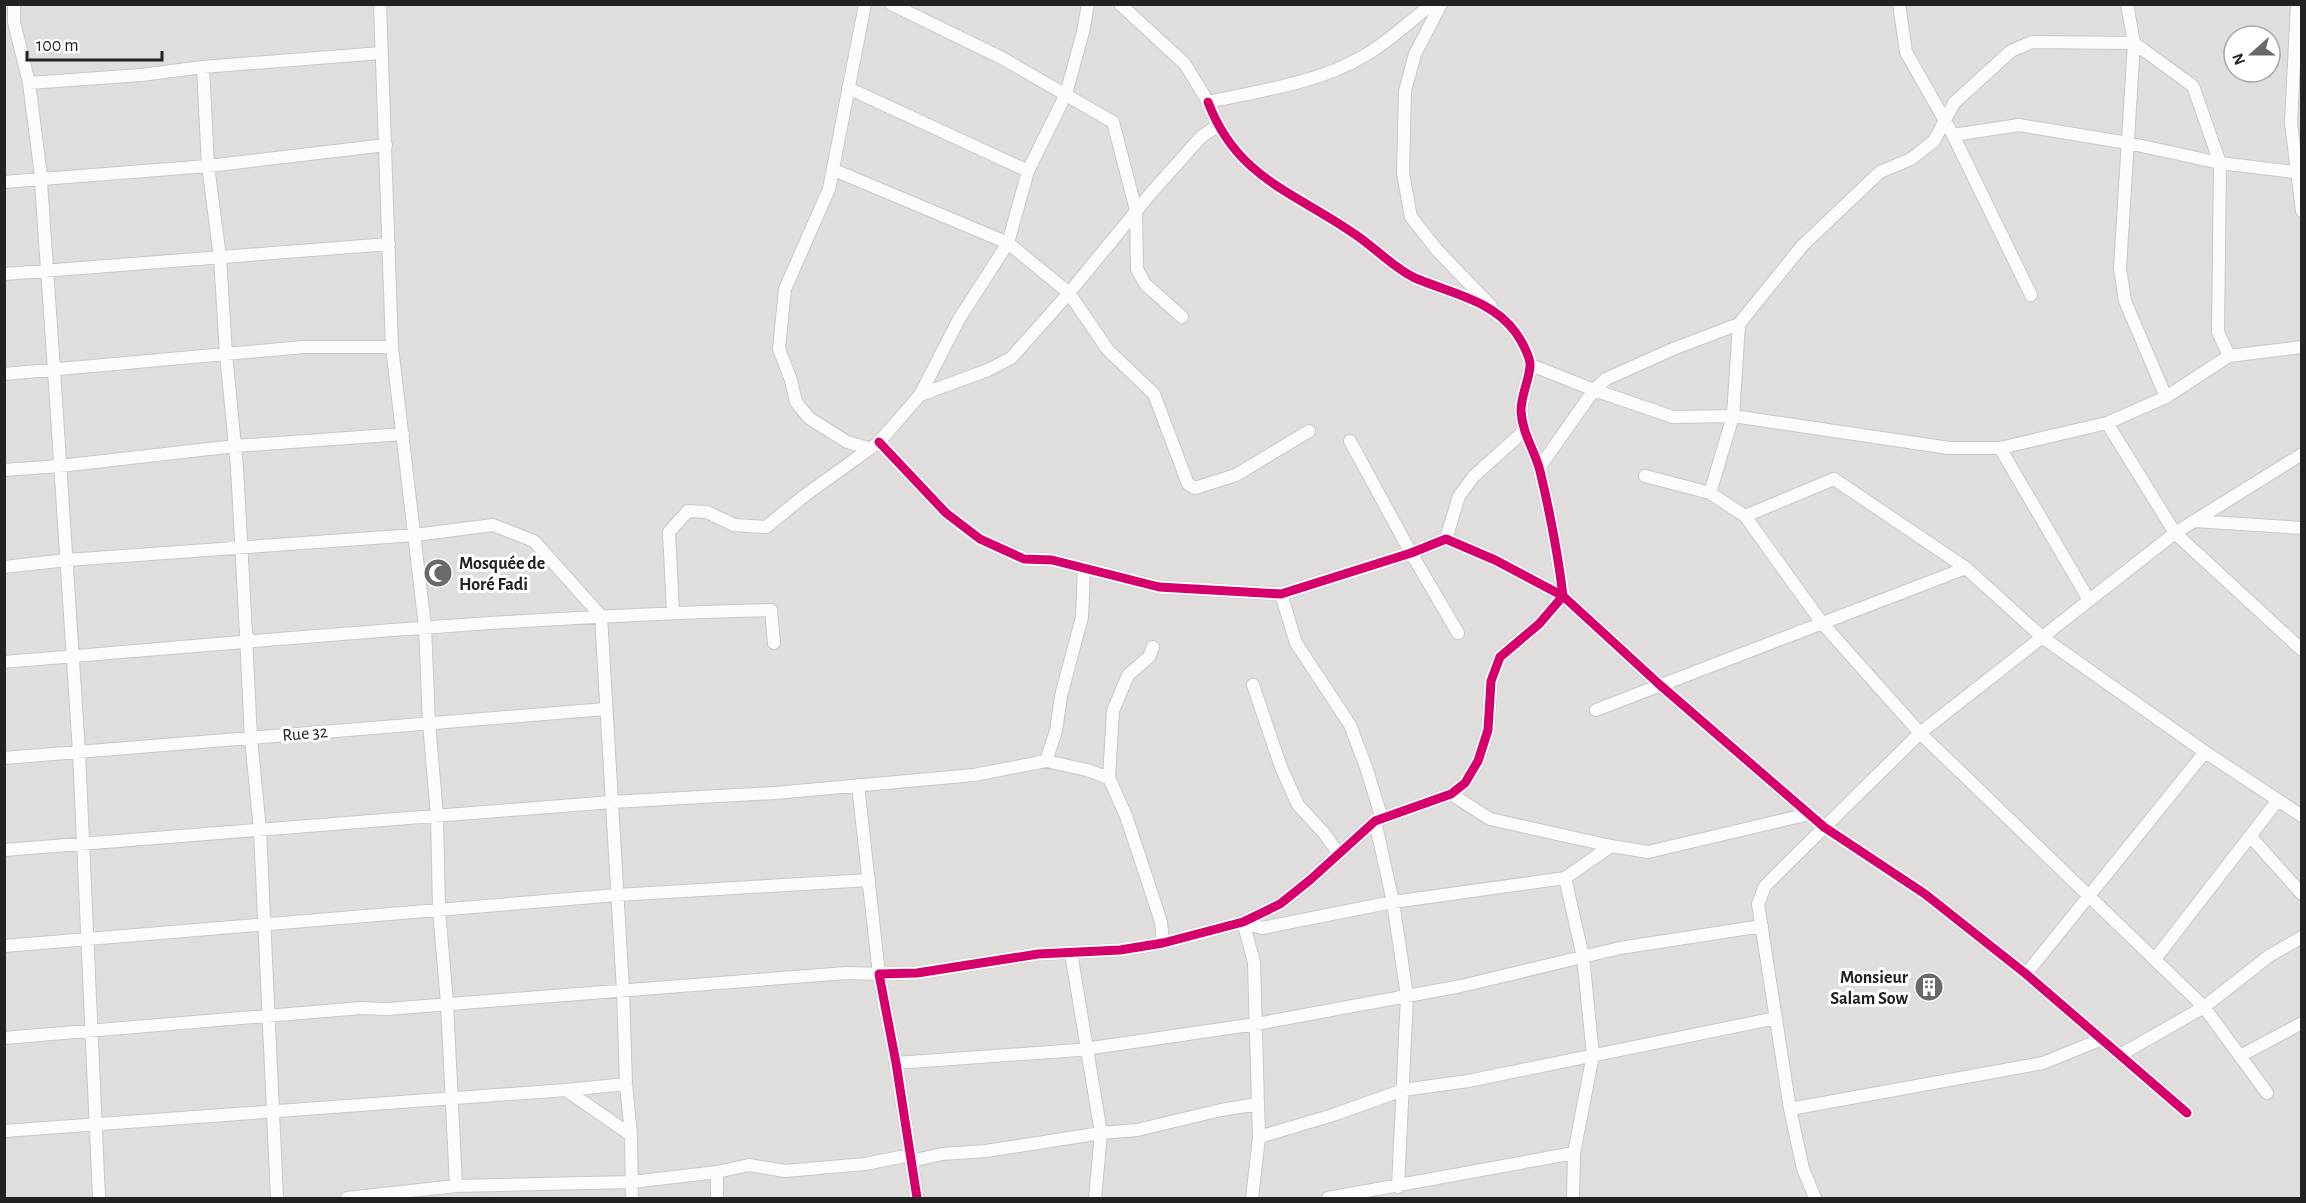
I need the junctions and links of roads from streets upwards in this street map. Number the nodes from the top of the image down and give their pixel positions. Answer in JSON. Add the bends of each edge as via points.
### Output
{"nodes":[{"id":1,"x":14,"y":4,"type":"edge"},
{"id":2,"x":380,"y":4,"type":"edge"},
{"id":3,"x":865,"y":4,"type":"edge"},
{"id":4,"x":891,"y":4,"type":"edge"},
{"id":5,"x":1088,"y":4,"type":"edge"},
{"id":6,"x":1120,"y":4,"type":"edge"},
{"id":7,"x":1432,"y":4,"type":"edge"},
{"id":8,"x":1441,"y":4,"type":"edge"},
{"id":9,"x":1899,"y":4,"type":"edge"},
{"id":10,"x":2127,"y":4,"type":"edge"},
{"id":11,"x":2297,"y":4,"type":"edge"},
{"id":12,"x":2134,"y":44,"type":"junction"},
{"id":13,"x":381,"y":53,"type":"junction"},
{"id":14,"x":203,"y":67,"type":"junction"},
{"id":15,"x":29,"y":83,"type":"junction"},
{"id":16,"x":848,"y":88,"type":"junction"},
{"id":17,"x":1066,"y":94,"type":"junction"},
{"id":18,"x":1208,"y":102,"type":"junction"},
{"id":19,"x":1944,"y":122,"type":"junction"},
{"id":20,"x":1217,"y":126,"type":"junction"},
{"id":21,"x":1953,"y":135,"type":"junction"},
{"id":22,"x":2128,"y":143,"type":"junction"},
{"id":23,"x":386,"y":145,"type":"junction"},
{"id":24,"x":2220,"y":164,"type":"junction"},
{"id":25,"x":208,"y":166,"type":"junction"},
{"id":26,"x":834,"y":170,"type":"junction"},
{"id":27,"x":1028,"y":171,"type":"junction"},
{"id":28,"x":2299,"y":173,"type":"edge"},
{"id":29,"x":40,"y":179,"type":"junction"},
{"id":30,"x":4,"y":182,"type":"edge"},
{"id":31,"x":1136,"y":210,"type":"junction"},
{"id":32,"x":2301,"y":211,"type":"edge"},
{"id":33,"x":1008,"y":243,"type":"junction"},
{"id":34,"x":388,"y":244,"type":"junction"},
{"id":35,"x":220,"y":257,"type":"junction"},
{"id":36,"x":46,"y":271,"type":"junction"},
{"id":37,"x":4,"y":274,"type":"edge"},
{"id":38,"x":1069,"y":292,"type":"junction"},
{"id":39,"x":2031,"y":296,"type":"dead end"},
{"id":40,"x":1502,"y":316,"type":"junction"},
{"id":41,"x":1182,"y":317,"type":"dead end"},
{"id":42,"x":1739,"y":324,"type":"junction"},
{"id":43,"x":392,"y":346,"type":"junction"},
{"id":44,"x":2301,"y":347,"type":"edge"},
{"id":45,"x":226,"y":354,"type":"junction"},
{"id":46,"x":2229,"y":356,"type":"junction"},
{"id":47,"x":1531,"y":364,"type":"junction"},
{"id":48,"x":54,"y":370,"type":"junction"},
{"id":49,"x":4,"y":374,"type":"edge"},
{"id":50,"x":1594,"y":390,"type":"junction"},
{"id":51,"x":920,"y":395,"type":"junction"},
{"id":52,"x":2166,"y":397,"type":"junction"},
{"id":53,"x":1733,"y":416,"type":"junction"},
{"id":54,"x":2107,"y":423,"type":"junction"},
{"id":55,"x":1524,"y":430,"type":"junction"},
{"id":56,"x":1309,"y":431,"type":"dead end"},
{"id":57,"x":403,"y":434,"type":"junction"},
{"id":58,"x":1350,"y":441,"type":"dead end"},
{"id":59,"x":874,"y":445,"type":"junction"},
{"id":60,"x":235,"y":446,"type":"junction"},
{"id":61,"x":2000,"y":448,"type":"junction"},
{"id":62,"x":2301,"y":454,"type":"edge"},
{"id":63,"x":60,"y":466,"type":"junction"},
{"id":64,"x":1539,"y":468,"type":"junction"},
{"id":65,"x":4,"y":470,"type":"edge"},
{"id":66,"x":1645,"y":476,"type":"dead end"},
{"id":67,"x":1710,"y":493,"type":"junction"},
{"id":68,"x":1745,"y":516,"type":"junction"},
{"id":69,"x":2194,"y":521,"type":"junction"},
{"id":70,"x":2301,"y":528,"type":"edge"},
{"id":71,"x":2175,"y":532,"type":"junction"},
{"id":72,"x":415,"y":535,"type":"junction"},
{"id":73,"x":1446,"y":540,"type":"junction"},
{"id":74,"x":241,"y":547,"type":"junction"},
{"id":75,"x":1411,"y":553,"type":"junction"},
{"id":76,"x":67,"y":560,"type":"junction"},
{"id":77,"x":4,"y":567,"type":"edge"},
{"id":78,"x":1084,"y":568,"type":"junction"},
{"id":79,"x":1966,"y":568,"type":"junction"},
{"id":80,"x":1281,"y":594,"type":"junction"},
{"id":81,"x":1563,"y":596,"type":"junction"},
{"id":82,"x":2089,"y":600,"type":"junction"},
{"id":83,"x":673,"y":612,"type":"junction"},
{"id":84,"x":601,"y":616,"type":"junction"},
{"id":85,"x":1822,"y":623,"type":"junction"},
{"id":86,"x":425,"y":627,"type":"junction"},
{"id":87,"x":1458,"y":633,"type":"dead end"},
{"id":88,"x":2042,"y":637,"type":"junction"},
{"id":89,"x":248,"y":639,"type":"junction"},
{"id":90,"x":774,"y":643,"type":"dead end"},
{"id":91,"x":1153,"y":647,"type":"dead end"},
{"id":92,"x":2301,"y":650,"type":"edge"},
{"id":93,"x":73,"y":657,"type":"junction"},
{"id":94,"x":4,"y":662,"type":"edge"},
{"id":95,"x":1660,"y":685,"type":"junction"},
{"id":96,"x":1253,"y":686,"type":"dead end"},
{"id":97,"x":605,"y":709,"type":"junction"},
{"id":98,"x":1596,"y":710,"type":"dead end"},
{"id":99,"x":429,"y":723,"type":"junction"},
{"id":100,"x":1920,"y":733,"type":"junction"},
{"id":101,"x":251,"y":738,"type":"junction"},
{"id":102,"x":79,"y":752,"type":"junction"},
{"id":103,"x":2205,"y":752,"type":"junction"},
{"id":104,"x":4,"y":758,"type":"edge"},
{"id":105,"x":1047,"y":761,"type":"junction"},
{"id":106,"x":1109,"y":778,"type":"junction"},
{"id":107,"x":858,"y":785,"type":"junction"},
{"id":108,"x":1451,"y":794,"type":"junction"},
{"id":109,"x":2278,"y":800,"type":"junction"},
{"id":110,"x":612,"y":802,"type":"junction"},
{"id":111,"x":1809,"y":814,"type":"junction"},
{"id":112,"x":437,"y":816,"type":"junction"},
{"id":113,"x":2301,"y":816,"type":"edge"},
{"id":114,"x":1378,"y":820,"type":"junction"},
{"id":115,"x":1824,"y":827,"type":"junction"},
{"id":116,"x":260,"y":830,"type":"junction"},
{"id":117,"x":2250,"y":836,"type":"junction"},
{"id":118,"x":82,"y":844,"type":"junction"},
{"id":119,"x":1611,"y":846,"type":"junction"},
{"id":120,"x":4,"y":850,"type":"edge"},
{"id":121,"x":1339,"y":854,"type":"junction"},
{"id":122,"x":1565,"y":878,"type":"junction"},
{"id":123,"x":869,"y":880,"type":"junction"},
{"id":124,"x":2301,"y":894,"type":"edge"},
{"id":125,"x":617,"y":895,"type":"junction"},
{"id":126,"x":2090,"y":897,"type":"junction"},
{"id":127,"x":1393,"y":902,"type":"junction"},
{"id":128,"x":439,"y":910,"type":"junction"},
{"id":129,"x":1243,"y":922,"type":"junction"},
{"id":130,"x":264,"y":924,"type":"junction"},
{"id":131,"x":1762,"y":926,"type":"junction"},
{"id":132,"x":2301,"y":937,"type":"edge"},
{"id":133,"x":88,"y":939,"type":"junction"},
{"id":134,"x":1163,"y":943,"type":"junction"},
{"id":135,"x":4,"y":946,"type":"edge"},
{"id":136,"x":1071,"y":953,"type":"junction"},
{"id":137,"x":1583,"y":957,"type":"junction"},
{"id":138,"x":2155,"y":959,"type":"junction"},
{"id":139,"x":879,"y":974,"type":"junction"},
{"id":140,"x":2026,"y":974,"type":"junction"},
{"id":141,"x":623,"y":990,"type":"junction"},
{"id":142,"x":1407,"y":996,"type":"junction"},
{"id":143,"x":447,"y":1003,"type":"junction"},
{"id":144,"x":2204,"y":1007,"type":"junction"},
{"id":145,"x":268,"y":1016,"type":"junction"},
{"id":146,"x":1776,"y":1018,"type":"junction"},
{"id":147,"x":2301,"y":1023,"type":"edge"},
{"id":148,"x":1257,"y":1024,"type":"junction"},
{"id":149,"x":92,"y":1032,"type":"junction"},
{"id":150,"x":4,"y":1038,"type":"edge"},
{"id":151,"x":2102,"y":1039,"type":"junction"},
{"id":152,"x":1088,"y":1048,"type":"junction"},
{"id":153,"x":1593,"y":1055,"type":"junction"},
{"id":154,"x":2120,"y":1055,"type":"junction"},
{"id":155,"x":2240,"y":1056,"type":"junction"},
{"id":156,"x":896,"y":1063,"type":"junction"},
{"id":157,"x":626,"y":1084,"type":"junction"},
{"id":158,"x":566,"y":1090,"type":"junction"},
{"id":159,"x":1403,"y":1090,"type":"junction"},
{"id":160,"x":2267,"y":1093,"type":"dead end"},
{"id":161,"x":451,"y":1098,"type":"junction"},
{"id":162,"x":1258,"y":1104,"type":"junction"},
{"id":163,"x":1790,"y":1109,"type":"junction"},
{"id":164,"x":272,"y":1112,"type":"junction"},
{"id":165,"x":2187,"y":1113,"type":"dead end"},
{"id":166,"x":96,"y":1126,"type":"junction"},
{"id":167,"x":4,"y":1131,"type":"edge"},
{"id":168,"x":1101,"y":1133,"type":"junction"},
{"id":169,"x":631,"y":1135,"type":"junction"},
{"id":170,"x":1259,"y":1137,"type":"junction"},
{"id":171,"x":1574,"y":1153,"type":"junction"},
{"id":172,"x":911,"y":1158,"type":"junction"},
{"id":173,"x":717,"y":1172,"type":"junction"},
{"id":174,"x":632,"y":1182,"type":"junction"},
{"id":175,"x":456,"y":1186,"type":"junction"},
{"id":176,"x":1398,"y":1187,"type":"junction"},
{"id":177,"x":99,"y":1198,"type":"edge"},
{"id":178,"x":277,"y":1198,"type":"edge"},
{"id":179,"x":347,"y":1198,"type":"edge"},
{"id":180,"x":632,"y":1198,"type":"edge"},
{"id":181,"x":717,"y":1198,"type":"edge"},
{"id":182,"x":917,"y":1198,"type":"edge"},
{"id":183,"x":1095,"y":1198,"type":"edge"},
{"id":184,"x":1252,"y":1198,"type":"edge"},
{"id":185,"x":1328,"y":1198,"type":"edge"},
{"id":186,"x":1573,"y":1198,"type":"edge"},
{"id":187,"x":1815,"y":1198,"type":"edge"}],
"edges":[{"from":1,"to":15,"type":"street","via":[[14,22]]},
{"from":2,"to":13,"type":"street"},
{"from":3,"to":16,"type":"street"},
{"from":4,"to":17,"type":"street"},
{"from":5,"to":17,"type":"street"},
{"from":6,"to":18,"type":"street","via":[[1185,64]]},
{"from":7,"to":18,"type":"street","via":[[1363,56],[1334,71]]},
{"from":8,"to":40,"type":"street","via":[[1415,54],[1405,91],[1403,173],[1411,217],[1437,250]]},
{"from":9,"to":19,"type":"street","via":[[1906,52]]},
{"from":10,"to":12,"type":"street"},
{"from":11,"to":28,"type":"street","via":[[2291,123]]},
{"from":12,"to":19,"type":"street","via":[[2032,42],[2011,51],[1954,103]]},
{"from":12,"to":22,"type":"street"},
{"from":12,"to":24,"type":"street","via":[[2193,86]]},
{"from":13,"to":14,"type":"street"},
{"from":13,"to":23,"type":"street"},
{"from":14,"to":15,"type":"street"},
{"from":14,"to":25,"type":"street"},
{"from":15,"to":29,"type":"street"},
{"from":16,"to":26,"type":"street"},
{"from":16,"to":27,"type":"street"},
{"from":17,"to":27,"type":"street"},
{"from":17,"to":31,"type":"street","via":[[1113,122]]},
{"from":18,"to":20,"type":"street"},
{"from":19,"to":21,"type":"street"},
{"from":19,"to":42,"type":"street","via":[[1934,141],[1911,159],[1880,172],[1802,246]]},
{"from":20,"to":31,"type":"street","via":[[1201,137]]},
{"from":20,"to":40,"type":"street","via":[[1233,148],[1272,185],[1355,234],[1412,277],[1467,297]]},
{"from":21,"to":22,"type":"street","via":[[2019,125]]},
{"from":21,"to":39,"type":"street"},
{"from":22,"to":24,"type":"street"},
{"from":22,"to":52,"type":"street","via":[[2120,268],[2125,301]]},
{"from":23,"to":25,"type":"street"},
{"from":23,"to":34,"type":"street"},
{"from":24,"to":28,"type":"street"},
{"from":24,"to":46,"type":"street","via":[[2218,332]]},
{"from":25,"to":29,"type":"street"},
{"from":25,"to":35,"type":"street"},
{"from":26,"to":33,"type":"street"},
{"from":26,"to":59,"type":"street","via":[[830,189],[785,289],[779,349],[796,402],[809,418],[847,442]]},
{"from":27,"to":33,"type":"street"},
{"from":28,"to":32,"type":"street"},
{"from":29,"to":30,"type":"street"},
{"from":29,"to":36,"type":"street"},
{"from":31,"to":38,"type":"street"},
{"from":31,"to":41,"type":"street","via":[[1137,270],[1145,284]]},
{"from":33,"to":38,"type":"street"},
{"from":33,"to":51,"type":"street","via":[[959,319]]},
{"from":34,"to":35,"type":"street"},
{"from":34,"to":43,"type":"street"},
{"from":35,"to":36,"type":"street"},
{"from":35,"to":45,"type":"street"},
{"from":36,"to":37,"type":"street"},
{"from":36,"to":48,"type":"street"},
{"from":38,"to":51,"type":"street","via":[[1011,358]]},
{"from":38,"to":56,"type":"street","via":[[1108,350],[1154,394],[1188,484],[1195,488],[1236,475]]},
{"from":40,"to":47,"type":"street","via":[[1517,334]]},
{"from":42,"to":50,"type":"street","via":[[1606,379]]},
{"from":42,"to":53,"type":"street"},
{"from":43,"to":45,"type":"street","via":[[303,347]]},
{"from":43,"to":57,"type":"street"},
{"from":44,"to":46,"type":"street"},
{"from":45,"to":48,"type":"street"},
{"from":45,"to":60,"type":"street"},
{"from":46,"to":52,"type":"street"},
{"from":47,"to":50,"type":"street"},
{"from":47,"to":55,"type":"street","via":[[1522,395]]},
{"from":48,"to":49,"type":"street"},
{"from":48,"to":63,"type":"street"},
{"from":50,"to":53,"type":"street","via":[[1672,417]]},
{"from":50,"to":64,"type":"street"},
{"from":51,"to":59,"type":"street"},
{"from":52,"to":54,"type":"street"},
{"from":53,"to":61,"type":"street","via":[[1950,448]]},
{"from":53,"to":67,"type":"street"},
{"from":54,"to":61,"type":"street"},
{"from":54,"to":71,"type":"street"},
{"from":55,"to":64,"type":"street"},
{"from":55,"to":73,"type":"street","via":[[1474,476],[1459,496]]},
{"from":57,"to":60,"type":"street"},
{"from":57,"to":72,"type":"street"},
{"from":58,"to":75,"type":"street"},
{"from":59,"to":78,"type":"street","via":[[946,513],[980,539],[1024,559],[1052,560]]},
{"from":59,"to":83,"type":"street","via":[[766,526],[734,525],[707,512],[688,511],[669,532]]},
{"from":60,"to":63,"type":"street"},
{"from":60,"to":74,"type":"street"},
{"from":61,"to":82,"type":"street"},
{"from":62,"to":69,"type":"street"},
{"from":63,"to":65,"type":"street"},
{"from":63,"to":76,"type":"street"},
{"from":64,"to":81,"type":"street"},
{"from":66,"to":67,"type":"street"},
{"from":67,"to":68,"type":"street"},
{"from":68,"to":79,"type":"street","via":[[1834,479]]},
{"from":68,"to":85,"type":"street"},
{"from":69,"to":70,"type":"street"},
{"from":69,"to":71,"type":"street"},
{"from":71,"to":82,"type":"street"},
{"from":71,"to":92,"type":"street"},
{"from":72,"to":74,"type":"street"},
{"from":72,"to":84,"type":"street","via":[[493,525],[534,541]]},
{"from":72,"to":86,"type":"street"},
{"from":73,"to":75,"type":"street"},
{"from":73,"to":81,"type":"street","via":[[1495,560]]},
{"from":74,"to":76,"type":"street"},
{"from":74,"to":89,"type":"street"},
{"from":75,"to":80,"type":"street"},
{"from":75,"to":87,"type":"street"},
{"from":76,"to":77,"type":"street"},
{"from":76,"to":93,"type":"street"},
{"from":78,"to":80,"type":"street","via":[[1159,587]]},
{"from":78,"to":105,"type":"street","via":[[1082,617]]},
{"from":79,"to":85,"type":"street"},
{"from":79,"to":88,"type":"street"},
{"from":80,"to":114,"type":"street","via":[[1296,642],[1350,725],[1366,767]]},
{"from":81,"to":95,"type":"street"},
{"from":81,"to":108,"type":"street","via":[[1539,624],[1500,657],[1491,681],[1488,730],[1478,761],[1465,783]]},
{"from":82,"to":88,"type":"street"},
{"from":83,"to":84,"type":"street"},
{"from":83,"to":90,"type":"street","via":[[771,610]]},
{"from":84,"to":86,"type":"street"},
{"from":84,"to":97,"type":"street"},
{"from":85,"to":95,"type":"street"},
{"from":85,"to":100,"type":"street"},
{"from":86,"to":89,"type":"street"},
{"from":86,"to":99,"type":"street"},
{"from":88,"to":100,"type":"street"},
{"from":88,"to":103,"type":"street"},
{"from":89,"to":93,"type":"street"},
{"from":89,"to":101,"type":"street"},
{"from":91,"to":106,"type":"street","via":[[1149,657],[1128,675],[1113,711]]},
{"from":93,"to":94,"type":"street"},
{"from":93,"to":102,"type":"street"},
{"from":95,"to":98,"type":"street"},
{"from":95,"to":111,"type":"street"},
{"from":96,"to":121,"type":"street","via":[[1298,805]]},
{"from":97,"to":99,"type":"street","name":"Rue 32"},
{"from":97,"to":110,"type":"street"},
{"from":99,"to":101,"type":"street","name":"Rue 32"},
{"from":99,"to":112,"type":"street"},
{"from":100,"to":115,"type":"street"},
{"from":100,"to":126,"type":"street"},
{"from":101,"to":102,"type":"street","name":"Rue 32"},
{"from":101,"to":116,"type":"street"},
{"from":102,"to":104,"type":"street","name":"Rue 32"},
{"from":102,"to":118,"type":"street"},
{"from":103,"to":109,"type":"street"},
{"from":103,"to":126,"type":"street"},
{"from":105,"to":106,"type":"street"},
{"from":105,"to":107,"type":"street","via":[[974,775]]},
{"from":106,"to":134,"type":"street","via":[[1146,876],[1161,922]]},
{"from":107,"to":110,"type":"street"},
{"from":107,"to":123,"type":"street"},
{"from":108,"to":114,"type":"street"},
{"from":108,"to":119,"type":"street","via":[[1490,819]]},
{"from":109,"to":113,"type":"street"},
{"from":109,"to":117,"type":"street"},
{"from":110,"to":112,"type":"street"},
{"from":110,"to":125,"type":"street"},
{"from":111,"to":115,"type":"street"},
{"from":111,"to":119,"type":"street","via":[[1648,852]]},
{"from":112,"to":116,"type":"street"},
{"from":112,"to":128,"type":"street"},
{"from":114,"to":121,"type":"street"},
{"from":114,"to":127,"type":"street"},
{"from":115,"to":131,"type":"street","via":[[1765,886],[1758,904]]},
{"from":115,"to":140,"type":"street","via":[[1925,894]]},
{"from":116,"to":118,"type":"street"},
{"from":116,"to":130,"type":"street"},
{"from":117,"to":124,"type":"street"},
{"from":117,"to":138,"type":"street"},
{"from":118,"to":120,"type":"street"},
{"from":118,"to":133,"type":"street"},
{"from":119,"to":122,"type":"street"},
{"from":121,"to":129,"type":"street","via":[[1280,904]]},
{"from":122,"to":127,"type":"street"},
{"from":122,"to":137,"type":"street"},
{"from":123,"to":125,"type":"street"},
{"from":123,"to":139,"type":"street"},
{"from":125,"to":128,"type":"street"},
{"from":125,"to":141,"type":"street"},
{"from":126,"to":138,"type":"street"},
{"from":126,"to":140,"type":"street"},
{"from":127,"to":129,"type":"street","via":[[1262,928]]},
{"from":127,"to":142,"type":"street"},
{"from":128,"to":130,"type":"street"},
{"from":128,"to":143,"type":"street"},
{"from":129,"to":134,"type":"street"},
{"from":129,"to":148,"type":"street","via":[[1254,962]]},
{"from":130,"to":133,"type":"street"},
{"from":130,"to":145,"type":"street"},
{"from":131,"to":137,"type":"street"},
{"from":131,"to":146,"type":"street"},
{"from":132,"to":144,"type":"street","via":[[2269,956]]},
{"from":133,"to":135,"type":"street"},
{"from":133,"to":149,"type":"street"},
{"from":134,"to":136,"type":"street"},
{"from":136,"to":139,"type":"street","via":[[1038,954],[917,973]]},
{"from":136,"to":152,"type":"street"},
{"from":137,"to":142,"type":"street"},
{"from":137,"to":153,"type":"street"},
{"from":138,"to":144,"type":"street"},
{"from":139,"to":141,"type":"street","via":[[846,973]]},
{"from":139,"to":156,"type":"street"},
{"from":140,"to":151,"type":"street"},
{"from":141,"to":143,"type":"street"},
{"from":141,"to":157,"type":"street"},
{"from":142,"to":148,"type":"street"},
{"from":142,"to":159,"type":"street"},
{"from":143,"to":145,"type":"street"},
{"from":143,"to":161,"type":"street"},
{"from":144,"to":154,"type":"street"},
{"from":144,"to":155,"type":"street"},
{"from":145,"to":149,"type":"street"},
{"from":145,"to":164,"type":"street"},
{"from":146,"to":153,"type":"street"},
{"from":146,"to":163,"type":"street"},
{"from":147,"to":155,"type":"street"},
{"from":148,"to":152,"type":"street"},
{"from":148,"to":162,"type":"street"},
{"from":149,"to":150,"type":"street"},
{"from":149,"to":166,"type":"street"},
{"from":151,"to":154,"type":"street"},
{"from":151,"to":163,"type":"street","via":[[2043,1063]]},
{"from":152,"to":156,"type":"street"},
{"from":152,"to":168,"type":"street"},
{"from":153,"to":159,"type":"street"},
{"from":153,"to":171,"type":"street"},
{"from":154,"to":165,"type":"street"},
{"from":155,"to":160,"type":"street"},
{"from":156,"to":172,"type":"street"},
{"from":157,"to":158,"type":"street"},
{"from":157,"to":169,"type":"street"},
{"from":158,"to":161,"type":"street"},
{"from":158,"to":169,"type":"street"},
{"from":159,"to":170,"type":"street"},
{"from":159,"to":176,"type":"street"},
{"from":161,"to":164,"type":"street"},
{"from":161,"to":175,"type":"street"},
{"from":162,"to":168,"type":"street","via":[[1137,1130]]},
{"from":162,"to":170,"type":"street"},
{"from":163,"to":187,"type":"street","via":[[1803,1169]]},
{"from":164,"to":166,"type":"street"},
{"from":164,"to":178,"type":"street"},
{"from":166,"to":167,"type":"street"},
{"from":166,"to":177,"type":"street"},
{"from":168,"to":172,"type":"street"},
{"from":168,"to":183,"type":"street"},
{"from":169,"to":174,"type":"street"},
{"from":170,"to":184,"type":"street"},
{"from":171,"to":176,"type":"street"},
{"from":171,"to":186,"type":"street"},
{"from":172,"to":173,"type":"street","via":[[785,1171],[749,1165]]},
{"from":172,"to":182,"type":"street"},
{"from":173,"to":174,"type":"street"},
{"from":173,"to":181,"type":"street"},
{"from":174,"to":175,"type":"street"},
{"from":174,"to":180,"type":"street"},
{"from":175,"to":179,"type":"street"},
{"from":176,"to":185,"type":"street"}]}
